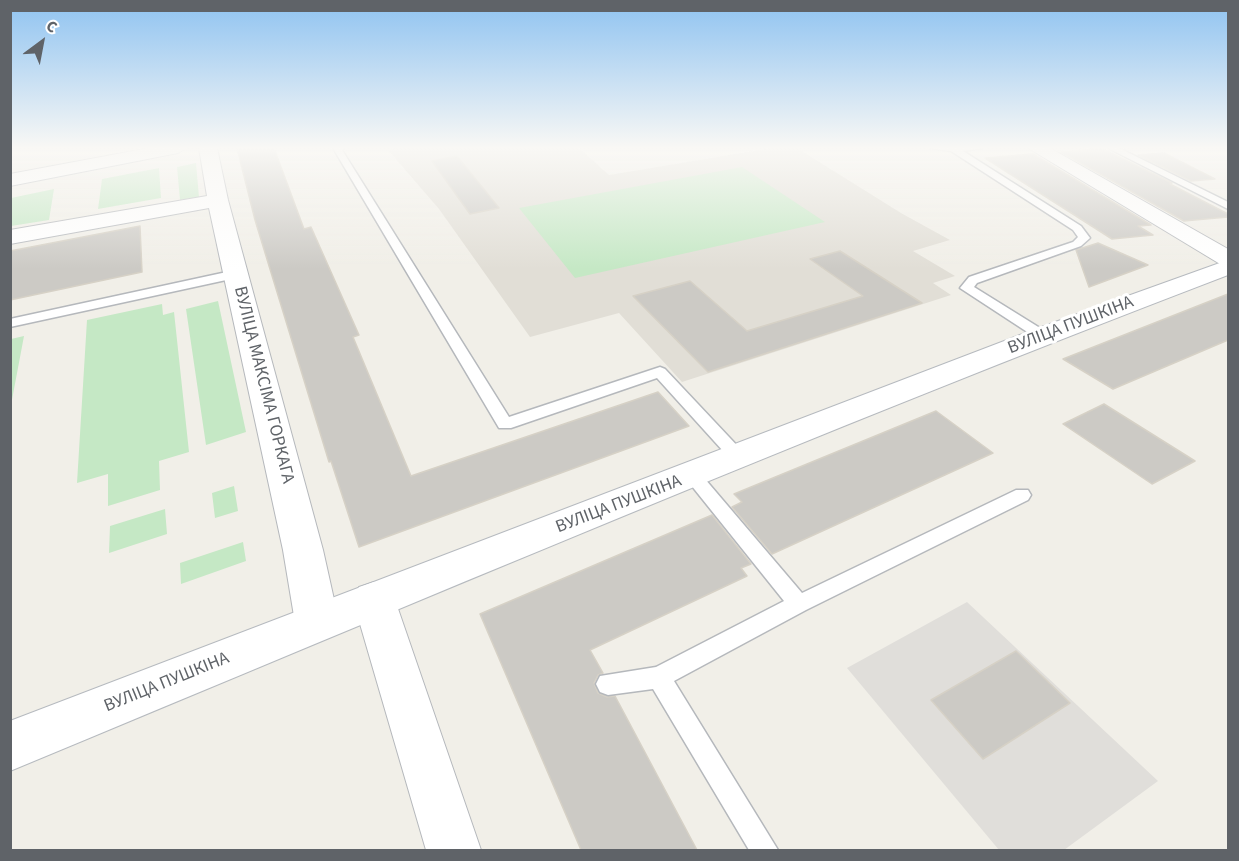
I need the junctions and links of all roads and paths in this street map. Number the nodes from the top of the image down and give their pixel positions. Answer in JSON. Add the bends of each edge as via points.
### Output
{"nodes":[{"id":1,"x":216,"y":188,"type":"edge"},
{"id":2,"x":361,"y":188,"type":"edge"},
{"id":3,"x":1015,"y":188,"type":"edge"},
{"id":4,"x":1106,"y":188,"type":"edge"},
{"id":5,"x":1192,"y":188,"type":"edge"},
{"id":6,"x":218,"y":200,"type":"junction"},
{"id":7,"x":1228,"y":206,"type":"edge"},
{"id":8,"x":10,"y":237,"type":"edge"},
{"id":9,"x":1228,"y":259,"type":"edge"},
{"id":10,"x":1228,"y":267,"type":"edge"},
{"id":11,"x":236,"y":274,"type":"junction"},
{"id":12,"x":10,"y":323,"type":"edge"},
{"id":13,"x":1043,"y":336,"type":"junction"},
{"id":14,"x":739,"y":458,"type":"junction"},
{"id":15,"x":693,"y":476,"type":"junction"},
{"id":16,"x":1022,"y":495,"type":"dead end"},
{"id":17,"x":374,"y":600,"type":"junction"},
{"id":18,"x":799,"y":604,"type":"junction"},
{"id":19,"x":317,"y":622,"type":"junction"},
{"id":20,"x":659,"y":677,"type":"junction"},
{"id":21,"x":608,"y":684,"type":"dead end"},
{"id":22,"x":10,"y":746,"type":"edge"},
{"id":23,"x":454,"y":850,"type":"edge"},
{"id":24,"x":764,"y":850,"type":"edge"}],
"edges":[{"from":1,"to":6,"type":"street","name":"ВУЛІЦА МАКСІМА ГОРКАГА"},
{"from":2,"to":14,"type":"lane","via":[[506,424],[660,372]]},
{"from":3,"to":13,"type":"lane","via":[[1077,228],[1084,238],[1077,244],[973,280],[966,288]]},
{"from":4,"to":9,"type":"street"},
{"from":5,"to":7,"type":"lane"},
{"from":6,"to":8,"type":"street"},
{"from":6,"to":11,"type":"street","name":"ВУЛІЦА МАКСІМА ГОРКАГА"},
{"from":10,"to":13,"type":"street","name":"ВУЛІЦА ПУШКІНА"},
{"from":11,"to":12,"type":"lane"},
{"from":11,"to":19,"type":"street","name":"ВУЛІЦА МАКСІМА ГОРКАГА"},
{"from":13,"to":14,"type":"street","name":"ВУЛІЦА ПУШКІНА"},
{"from":14,"to":15,"type":"street","name":"ВУЛІЦА ПУШКІНА"},
{"from":15,"to":17,"type":"street","name":"ВУЛІЦА ПУШКІНА"},
{"from":15,"to":18,"type":"lane"},
{"from":16,"to":18,"type":"lane"},
{"from":17,"to":19,"type":"street","name":"ВУЛІЦА ПУШКІНА"},
{"from":17,"to":23,"type":"street"},
{"from":18,"to":20,"type":"lane"},
{"from":19,"to":22,"type":"street","name":"ВУЛІЦА ПУШКІНА"},
{"from":20,"to":21,"type":"lane"},
{"from":20,"to":24,"type":"lane"}]}
